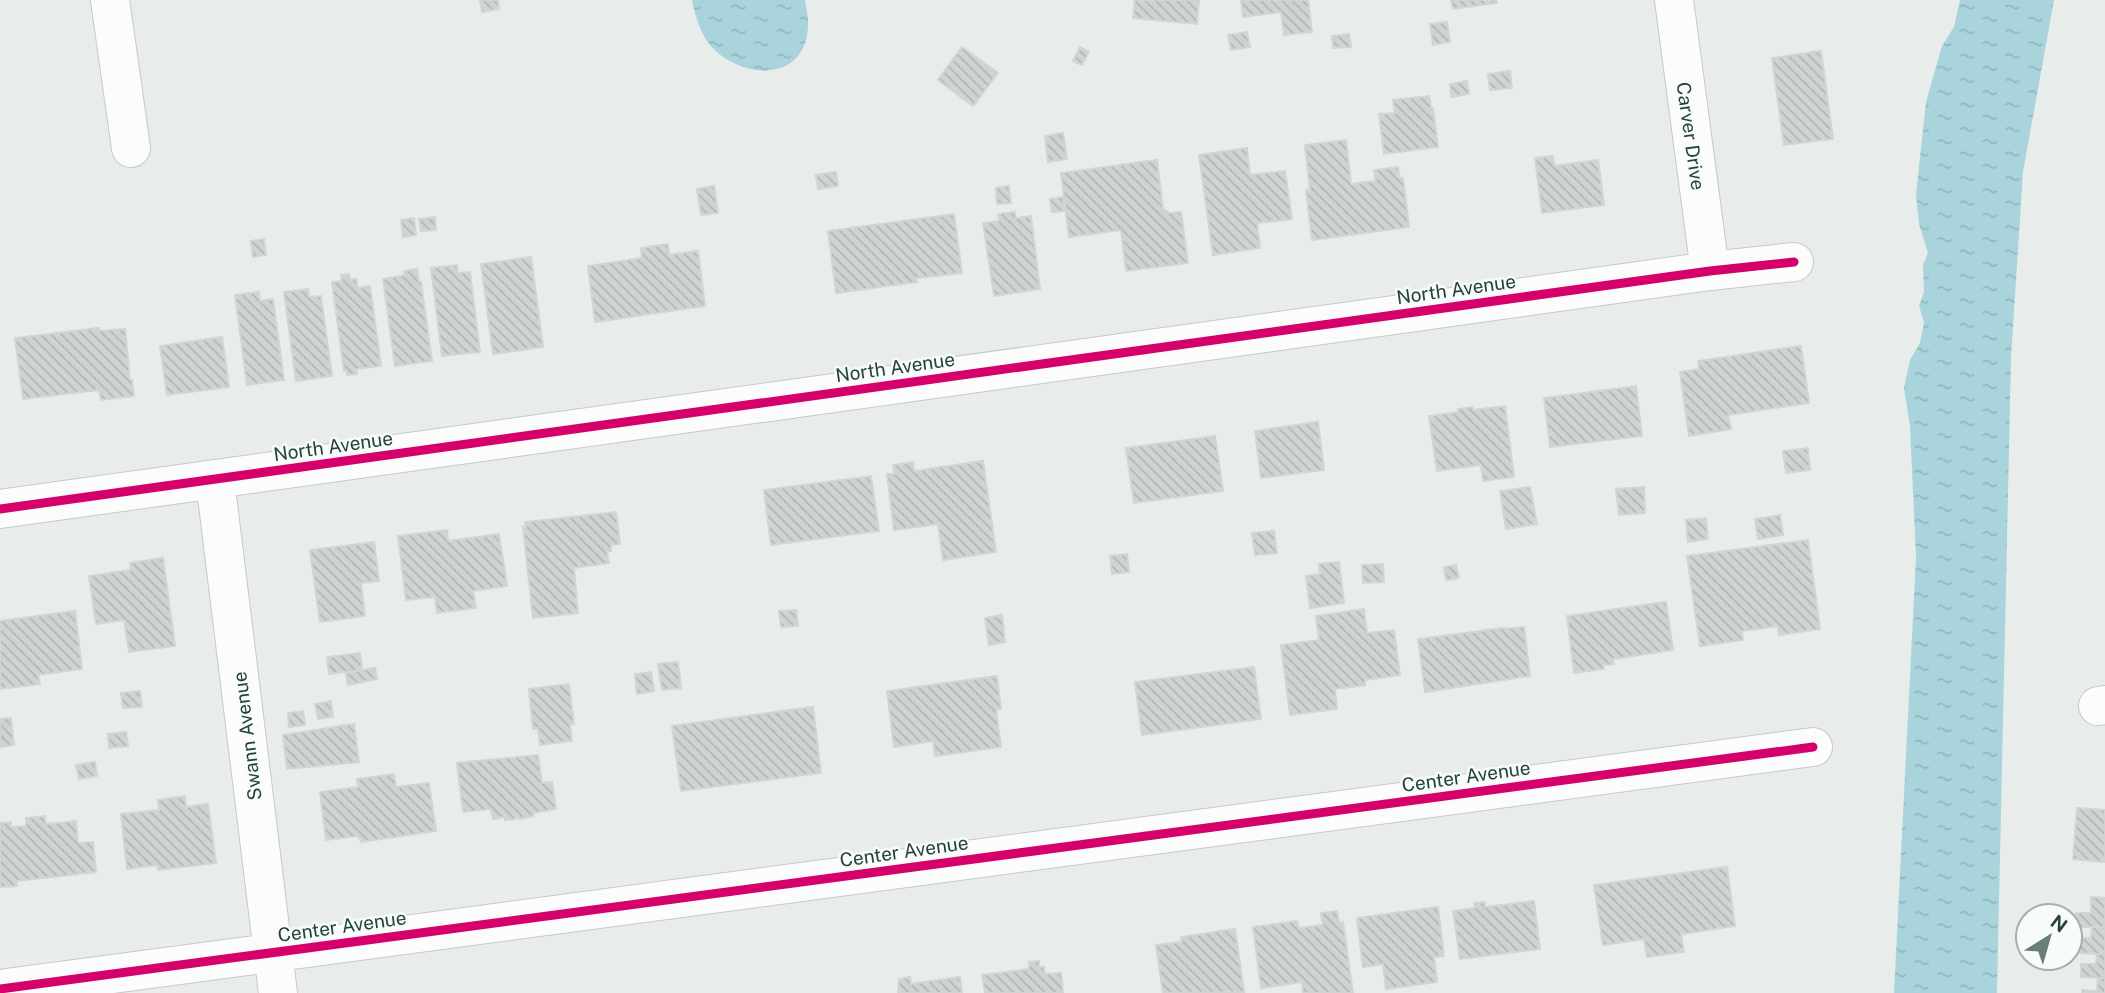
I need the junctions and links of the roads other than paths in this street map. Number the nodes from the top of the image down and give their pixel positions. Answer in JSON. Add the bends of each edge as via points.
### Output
{"nodes":[{"id":1,"x":110,"y":0,"type":"edge"},
{"id":2,"x":1674,"y":0,"type":"edge"},
{"id":3,"x":131,"y":148,"type":"dead end"},
{"id":4,"x":1794,"y":262,"type":"dead end"},
{"id":5,"x":1710,"y":271,"type":"junction"},
{"id":6,"x":215,"y":480,"type":"junction"},
{"id":7,"x":0,"y":509,"type":"edge"},
{"id":8,"x":1813,"y":747,"type":"dead end"},
{"id":9,"x":273,"y":953,"type":"junction"},
{"id":10,"x":0,"y":989,"type":"edge"},
{"id":11,"x":278,"y":993,"type":"edge"}],
"edges":[{"from":1,"to":3,"type":"street"},
{"from":2,"to":5,"type":"street","name":"Carver Drive"},
{"from":4,"to":5,"type":"street","name":"North Avenue"},
{"from":5,"to":6,"type":"street","name":"North Avenue"},
{"from":6,"to":7,"type":"street","name":"North Avenue"},
{"from":6,"to":9,"type":"street","name":"Swann Avenue"},
{"from":8,"to":9,"type":"street","name":"Center Avenue"},
{"from":9,"to":10,"type":"street","name":"Center Avenue"},
{"from":9,"to":11,"type":"street","name":"Swann Avenue"}]}
